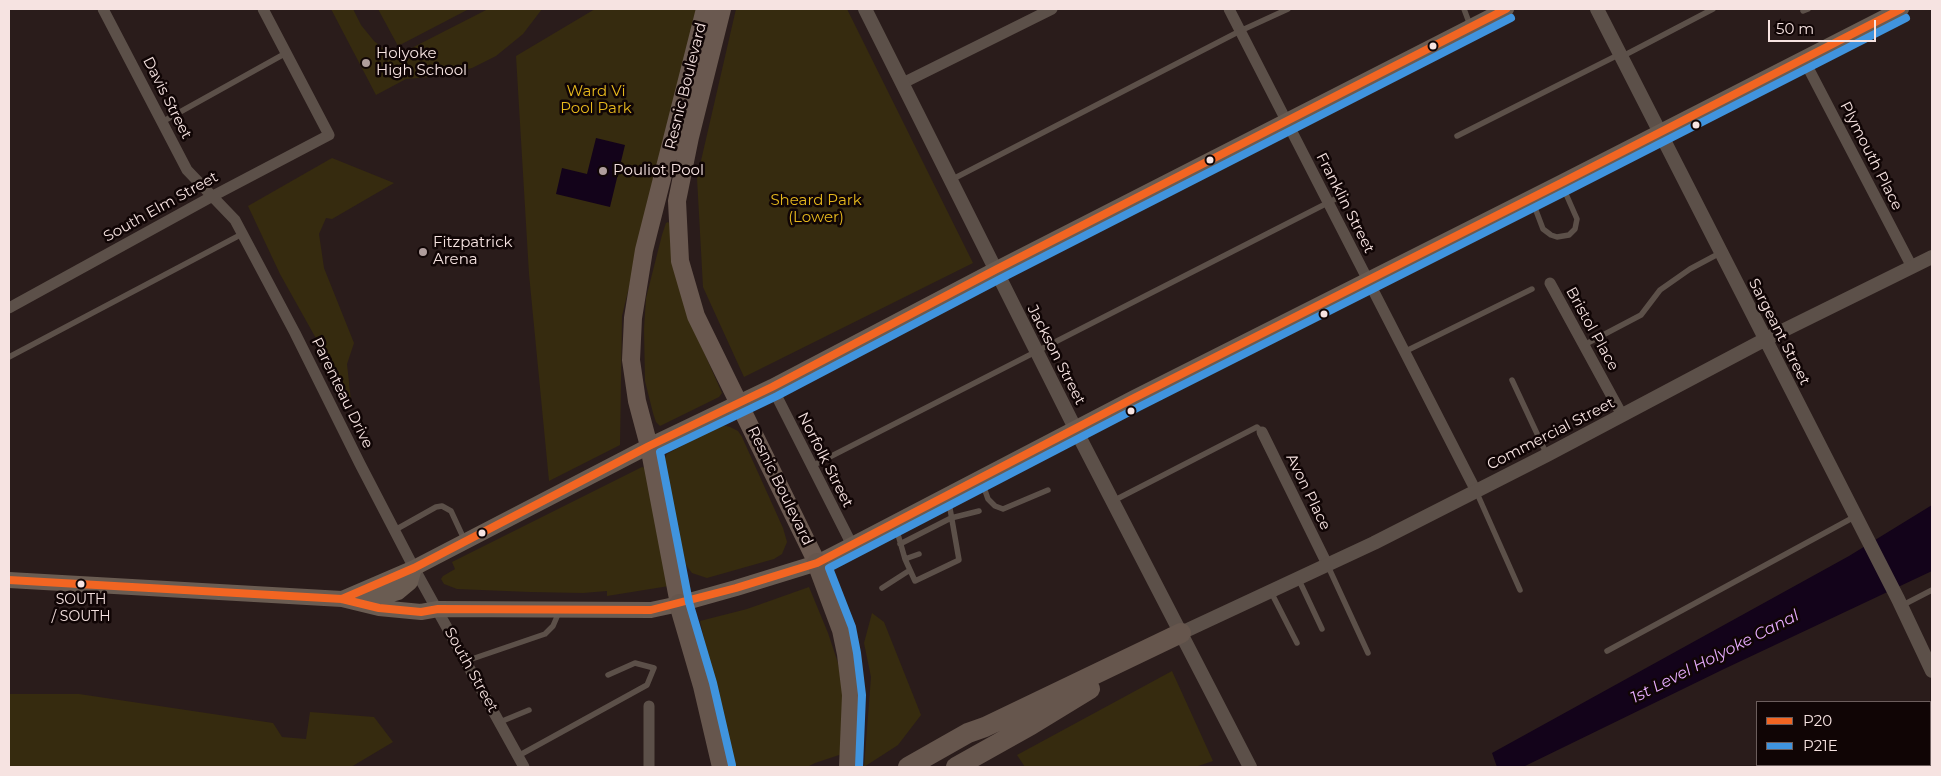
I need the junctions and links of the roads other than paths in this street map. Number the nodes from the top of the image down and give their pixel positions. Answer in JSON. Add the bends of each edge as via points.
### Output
{"nodes":[{"id":1,"x":103,"y":9,"type":"edge"},
{"id":2,"x":263,"y":9,"type":"edge"},
{"id":3,"x":705,"y":9,"type":"edge"},
{"id":4,"x":722,"y":9,"type":"edge"},
{"id":5,"x":865,"y":9,"type":"edge"},
{"id":6,"x":1052,"y":9,"type":"edge"},
{"id":7,"x":1229,"y":9,"type":"edge"},
{"id":8,"x":1288,"y":9,"type":"edge"},
{"id":9,"x":1464,"y":9,"type":"edge"},
{"id":10,"x":1506,"y":9,"type":"edge"},
{"id":11,"x":1596,"y":9,"type":"edge"},
{"id":12,"x":1713,"y":9,"type":"edge"},
{"id":13,"x":1894,"y":10,"type":"edge"},
{"id":14,"x":1471,"y":27,"type":"junction"},
{"id":15,"x":1240,"y":31,"type":"junction"},
{"id":16,"x":286,"y":53,"type":"junction"},
{"id":17,"x":1620,"y":55,"type":"junction"},
{"id":18,"x":1804,"y":58,"type":"junction"},
{"id":19,"x":903,"y":83,"type":"junction"},
{"id":20,"x":1287,"y":121,"type":"junction"},
{"id":21,"x":162,"y":122,"type":"junction"},
{"id":22,"x":1660,"y":133,"type":"junction"},
{"id":23,"x":1456,"y":136,"type":"dead end"},
{"id":24,"x":951,"y":180,"type":"junction"},
{"id":25,"x":1561,"y":183,"type":"junction"},
{"id":26,"x":1347,"y":193,"type":"dead end"},
{"id":27,"x":211,"y":196,"type":"junction"},
{"id":28,"x":1531,"y":198,"type":"junction"},
{"id":29,"x":1328,"y":203,"type":"junction"},
{"id":30,"x":242,"y":234,"type":"junction"},
{"id":31,"x":1720,"y":253,"type":"junction"},
{"id":32,"x":1932,"y":257,"type":"edge"},
{"id":33,"x":1912,"y":267,"type":"junction"},
{"id":34,"x":996,"y":270,"type":"junction"},
{"id":35,"x":1368,"y":281,"type":"junction"},
{"id":36,"x":1550,"y":283,"type":"dead end"},
{"id":37,"x":1532,"y":289,"type":"dead end"},
{"id":38,"x":9,"y":308,"type":"edge"},
{"id":39,"x":1764,"y":340,"type":"junction"},
{"id":40,"x":1584,"y":344,"type":"junction"},
{"id":41,"x":1037,"y":351,"type":"junction"},
{"id":42,"x":1404,"y":352,"type":"junction"},
{"id":43,"x":9,"y":357,"type":"edge"},
{"id":44,"x":1512,"y":380,"type":"dead end"},
{"id":45,"x":772,"y":387,"type":"junction"},
{"id":46,"x":739,"y":402,"type":"junction"},
{"id":47,"x":1622,"y":415,"type":"junction"},
{"id":48,"x":1075,"y":429,"type":"junction"},
{"id":49,"x":1262,"y":432,"type":"joint"},
{"id":50,"x":649,"y":446,"type":"junction"},
{"id":51,"x":1547,"y":455,"type":"junction"},
{"id":52,"x":812,"y":466,"type":"junction"},
{"id":53,"x":981,"y":479,"type":"junction"},
{"id":54,"x":1048,"y":490,"type":"dead end"},
{"id":55,"x":1476,"y":491,"type":"junction"},
{"id":56,"x":948,"y":497,"type":"junction"},
{"id":57,"x":1113,"y":501,"type":"junction"},
{"id":58,"x":979,"y":511,"type":"dead end"},
{"id":59,"x":1856,"y":516,"type":"junction"},
{"id":60,"x":951,"y":518,"type":"junction"},
{"id":61,"x":895,"y":524,"type":"junction"},
{"id":62,"x":394,"y":530,"type":"junction"},
{"id":63,"x":955,"y":540,"type":"junction"},
{"id":64,"x":465,"y":541,"type":"junction"},
{"id":65,"x":948,"y":543,"type":"dead end"},
{"id":66,"x":900,"y":544,"type":"junction"},
{"id":67,"x":852,"y":546,"type":"junction"},
{"id":68,"x":919,"y":554,"type":"dead end"},
{"id":69,"x":905,"y":559,"type":"junction"},
{"id":70,"x":817,"y":562,"type":"junction"},
{"id":71,"x":1328,"y":564,"type":"junction"},
{"id":72,"x":414,"y":568,"type":"junction"},
{"id":73,"x":910,"y":570,"type":"junction"},
{"id":74,"x":1298,"y":578,"type":"junction"},
{"id":75,"x":9,"y":580,"type":"edge"},
{"id":76,"x":882,"y":588,"type":"dead end"},
{"id":77,"x":1520,"y":590,"type":"dead end"},
{"id":78,"x":1932,"y":590,"type":"edge"},
{"id":79,"x":1271,"y":592,"type":"junction"},
{"id":80,"x":342,"y":599,"type":"junction"},
{"id":81,"x":1899,"y":602,"type":"junction"},
{"id":82,"x":679,"y":604,"type":"junction"},
{"id":83,"x":438,"y":609,"type":"junction"},
{"id":84,"x":559,"y":610,"type":"junction"},
{"id":85,"x":1322,"y":629,"type":"dead end"},
{"id":86,"x":1181,"y":633,"type":"junction"},
{"id":87,"x":1297,"y":643,"type":"dead end"},
{"id":88,"x":1607,"y":651,"type":"dead end"},
{"id":89,"x":1368,"y":653,"type":"dead end"},
{"id":90,"x":466,"y":661,"type":"junction"},
{"id":91,"x":1932,"y":671,"type":"edge"},
{"id":92,"x":608,"y":675,"type":"dead end"},
{"id":93,"x":649,"y":706,"type":"dead end"},
{"id":94,"x":529,"y":710,"type":"dead end"},
{"id":95,"x":500,"y":722,"type":"junction"},
{"id":96,"x":714,"y":736,"type":"junction"},
{"id":97,"x":518,"y":756,"type":"junction"},
{"id":98,"x":524,"y":767,"type":"edge"},
{"id":99,"x":649,"y":767,"type":"edge"},
{"id":100,"x":708,"y":767,"type":"edge"},
{"id":101,"x":722,"y":767,"type":"edge"},
{"id":102,"x":849,"y":767,"type":"edge"},
{"id":103,"x":908,"y":767,"type":"edge"},
{"id":104,"x":956,"y":767,"type":"edge"},
{"id":105,"x":1250,"y":767,"type":"edge"}],
"edges":[{"from":1,"to":21,"type":"street","name":"Davis Street"},
{"from":2,"to":16,"type":"street"},
{"from":3,"to":50,"type":"main road","name":"Resnic Boulevard","via":[[644,250],[633,318],[631,360],[637,401]]},
{"from":4,"to":46,"type":"main road","name":"Resnic Boulevard","via":[[677,201],[680,261],[696,316]]},
{"from":5,"to":19,"type":"street","name":"Jackson Street"},
{"from":6,"to":19,"type":"street"},
{"from":7,"to":15,"type":"street","name":"Franklin Street"},
{"from":8,"to":15,"type":"lane"},
{"from":9,"to":14,"type":"lane"},
{"from":10,"to":14,"type":"main road"},
{"from":11,"to":17,"type":"street","name":"Sargeant Street"},
{"from":12,"to":17,"type":"lane"},
{"from":13,"to":18,"type":"main road"},
{"from":14,"to":20,"type":"main road"},
{"from":15,"to":20,"type":"street","name":"Franklin Street"},
{"from":15,"to":24,"type":"lane"},
{"from":16,"to":21,"type":"lane"},
{"from":16,"to":27,"type":"street","name":"South Elm Street","via":[[330,135]]},
{"from":17,"to":22,"type":"street","name":"Sargeant Street"},
{"from":17,"to":23,"type":"lane"},
{"from":18,"to":22,"type":"main road"},
{"from":18,"to":33,"type":"street","name":"Plymouth Place"},
{"from":19,"to":24,"type":"street","name":"Jackson Street"},
{"from":20,"to":29,"type":"street","name":"Franklin Street"},
{"from":20,"to":34,"type":"main road"},
{"from":21,"to":27,"type":"street","name":"Davis Street","via":[[187,170]]},
{"from":22,"to":25,"type":"main road"},
{"from":22,"to":31,"type":"street","name":"Sargeant Street"},
{"from":24,"to":34,"type":"street","name":"Jackson Street"},
{"from":25,"to":28,"type":"main road"},
{"from":25,"to":28,"type":"lane","via":[[1577,219],[1569,236],[1551,236],[1543,229]]},
{"from":26,"to":29,"type":"lane"},
{"from":27,"to":30,"type":"street","name":"Parenteau Drive","via":[[235,220]]},
{"from":27,"to":38,"type":"street","name":"South Elm Street"},
{"from":28,"to":35,"type":"main road"},
{"from":29,"to":35,"type":"street","name":"Franklin Street"},
{"from":29,"to":41,"type":"lane"},
{"from":30,"to":43,"type":"lane"},
{"from":30,"to":62,"type":"street","name":"Parenteau Drive"},
{"from":31,"to":39,"type":"street","name":"Sargeant Street"},
{"from":31,"to":40,"type":"lane","via":[[1660,290],[1641,315]]},
{"from":32,"to":33,"type":"street","name":"Commercial Street"},
{"from":33,"to":39,"type":"street","name":"Commercial Street"},
{"from":34,"to":41,"type":"street","name":"Jackson Street"},
{"from":34,"to":45,"type":"main road"},
{"from":35,"to":42,"type":"street","name":"Franklin Street"},
{"from":35,"to":48,"type":"main road"},
{"from":36,"to":40,"type":"street","name":"Bristol Place"},
{"from":37,"to":42,"type":"lane"},
{"from":39,"to":47,"type":"street","name":"Commercial Street"},
{"from":39,"to":59,"type":"street","name":"Sargeant Street"},
{"from":40,"to":47,"type":"street","name":"Bristol Place"},
{"from":41,"to":48,"type":"street","name":"Jackson Street"},
{"from":41,"to":52,"type":"lane"},
{"from":42,"to":55,"type":"street","name":"Franklin Street"},
{"from":44,"to":51,"type":"lane"},
{"from":45,"to":46,"type":"main road"},
{"from":45,"to":52,"type":"street","name":"Norfolk Street"},
{"from":46,"to":50,"type":"main road"},
{"from":46,"to":70,"type":"main road","name":"Resnic Boulevard"},
{"from":47,"to":51,"type":"street","name":"Commercial Street"},
{"from":48,"to":53,"type":"main road"},
{"from":48,"to":57,"type":"street","name":"Jackson Street"},
{"from":49,"to":57,"type":"lane","via":[[1257,427]]},
{"from":49,"to":71,"type":"street","name":"Avon Place"},
{"from":50,"to":64,"type":"main road"},
{"from":50,"to":82,"type":"main road","name":"Resnic Boulevard"},
{"from":51,"to":55,"type":"street","name":"Commercial Street"},
{"from":52,"to":67,"type":"street","name":"Norfolk Street"},
{"from":53,"to":54,"type":"lane","via":[[988,499],[1003,509]]},
{"from":53,"to":56,"type":"main road"},
{"from":55,"to":71,"type":"street","name":"Commercial Street"},
{"from":55,"to":77,"type":"lane"},
{"from":56,"to":60,"type":"lane"},
{"from":56,"to":61,"type":"main road"},
{"from":57,"to":86,"type":"street","name":"Jackson Street"},
{"from":58,"to":60,"type":"lane"},
{"from":59,"to":81,"type":"street","name":"Sargeant Street"},
{"from":59,"to":88,"type":"lane"},
{"from":60,"to":63,"type":"lane"},
{"from":60,"to":66,"type":"lane"},
{"from":61,"to":66,"type":"lane"},
{"from":61,"to":67,"type":"main road"},
{"from":62,"to":64,"type":"lane","via":[[442,506],[451,511]]},
{"from":62,"to":72,"type":"street","name":"Parenteau Drive"},
{"from":63,"to":65,"type":"lane"},
{"from":63,"to":73,"type":"lane","via":[[959,560],[915,581]]},
{"from":64,"to":72,"type":"main road"},
{"from":66,"to":69,"type":"lane"},
{"from":67,"to":70,"type":"main road"},
{"from":68,"to":69,"type":"lane"},
{"from":69,"to":73,"type":"lane"},
{"from":70,"to":82,"type":"main road"},
{"from":70,"to":102,"type":"highway","via":[[842,630],[847,654],[852,695]]},
{"from":71,"to":74,"type":"street","name":"Commercial Street"},
{"from":71,"to":89,"type":"lane"},
{"from":72,"to":80,"type":"main road","via":[[410,582],[398,592],[374,599]]},
{"from":72,"to":83,"type":"street","name":"Parenteau Drive"},
{"from":73,"to":76,"type":"lane"},
{"from":74,"to":79,"type":"street","name":"Commercial Street"},
{"from":74,"to":85,"type":"lane"},
{"from":75,"to":80,"type":"main road"},
{"from":78,"to":81,"type":"lane"},
{"from":79,"to":86,"type":"street","name":"Commercial Street"},
{"from":79,"to":87,"type":"lane"},
{"from":80,"to":83,"type":"main road","via":[[379,608],[421,612]]},
{"from":81,"to":91,"type":"street","name":"Sargeant Street"},
{"from":82,"to":84,"type":"main road","via":[[651,610]]},
{"from":82,"to":96,"type":"highway"},
{"from":83,"to":84,"type":"main road"},
{"from":83,"to":90,"type":"street","name":"South Street"},
{"from":84,"to":90,"type":"lane","via":[[553,626],[545,634]]},
{"from":86,"to":103,"type":"highway","via":[[968,733]]},
{"from":86,"to":104,"type":"highway"},
{"from":86,"to":105,"type":"street","name":"Jackson Street"},
{"from":90,"to":95,"type":"street","name":"South Street"},
{"from":92,"to":97,"type":"lane","via":[[635,663],[654,668],[647,685]]},
{"from":93,"to":99,"type":"street"},
{"from":94,"to":95,"type":"lane"},
{"from":95,"to":97,"type":"street","name":"South Street"},
{"from":96,"to":100,"type":"highway"},
{"from":96,"to":101,"type":"highway"},
{"from":97,"to":98,"type":"street","name":"South Street"}]}
